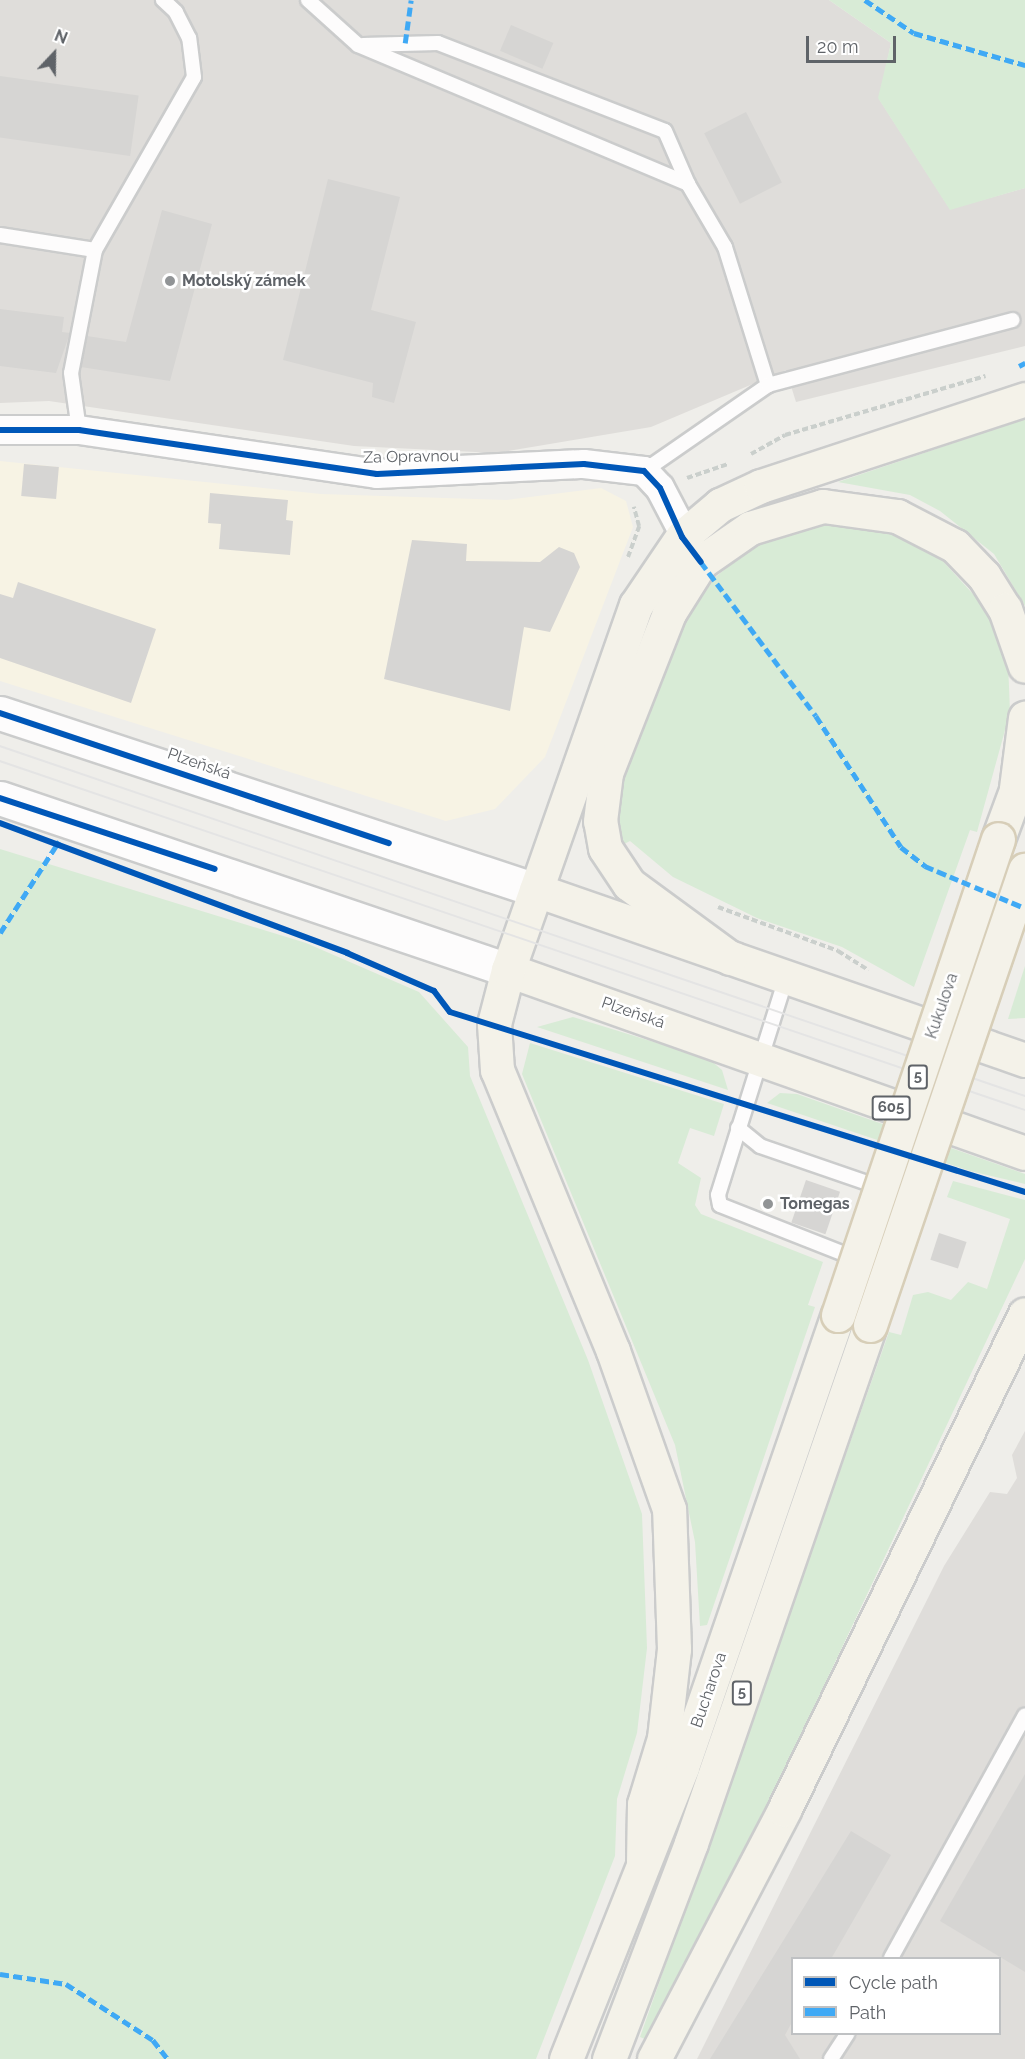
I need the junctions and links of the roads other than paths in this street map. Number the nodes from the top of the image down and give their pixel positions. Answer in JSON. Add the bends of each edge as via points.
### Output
{"nodes":[{"id":1,"x":162,"y":0,"type":"edge"},
{"id":2,"x":308,"y":0,"type":"edge"},
{"id":3,"x":358,"y":45,"type":"junction"},
{"id":4,"x":688,"y":184,"type":"junction"},
{"id":5,"x":0,"y":235,"type":"edge"},
{"id":6,"x":95,"y":250,"type":"junction"},
{"id":7,"x":1012,"y":320,"type":"dead end"},
{"id":8,"x":768,"y":384,"type":"junction"},
{"id":9,"x":1025,"y":399,"type":"edge"},
{"id":10,"x":0,"y":430,"type":"edge"},
{"id":11,"x":79,"y":430,"type":"junction"},
{"id":12,"x":644,"y":471,"type":"junction"},
{"id":13,"x":682,"y":537,"type":"junction"},
{"id":14,"x":702,"y":562,"type":"junction"},
{"id":15,"x":1025,"y":666,"type":"edge"},
{"id":16,"x":0,"y":713,"type":"edge"},
{"id":17,"x":1025,"y":718,"type":"edge"},
{"id":18,"x":1021,"y":777,"type":"edge"},
{"id":19,"x":0,"y":798,"type":"edge"},
{"id":20,"x":1025,"y":870,"type":"edge"},
{"id":21,"x":536,"y":890,"type":"junction"},
{"id":22,"x":729,"y":958,"type":"junction"},
{"id":23,"x":508,"y":970,"type":"junction"},
{"id":24,"x":786,"y":978,"type":"junction"},
{"id":25,"x":977,"y":1044,"type":"junction"},
{"id":26,"x":1025,"y":1047,"type":"edge"},
{"id":27,"x":760,"y":1057,"type":"junction"},
{"id":28,"x":1025,"y":1060,"type":"edge"},
{"id":29,"x":738,"y":1128,"type":"junction"},
{"id":30,"x":1025,"y":1152,"type":"edge"},
{"id":31,"x":1025,"y":1314,"type":"edge"},
{"id":32,"x":838,"y":1315,"type":"joint"},
{"id":33,"x":1025,"y":1331,"type":"edge"},
{"id":34,"x":1003,"y":1365,"type":"junction"},
{"id":35,"x":1025,"y":1715,"type":"edge"},
{"id":36,"x":643,"y":1862,"type":"junction"},
{"id":37,"x":892,"y":1957,"type":"edge"},
{"id":38,"x":846,"y":2035,"type":"edge"},
{"id":39,"x":566,"y":2059,"type":"edge"},
{"id":40,"x":609,"y":2059,"type":"edge"},
{"id":41,"x":654,"y":2059,"type":"edge"},
{"id":42,"x":831,"y":2059,"type":"edge"}],
"edges":[{"from":1,"to":6,"type":"lane","via":[[176,12],[189,38],[194,76]]},
{"from":2,"to":3,"type":"lane"},
{"from":3,"to":4,"type":"lane"},
{"from":3,"to":4,"type":"lane","via":[[438,42],[665,131]]},
{"from":4,"to":8,"type":"lane","via":[[725,247]]},
{"from":5,"to":6,"type":"lane"},
{"from":6,"to":11,"type":"lane","via":[[71,374]]},
{"from":7,"to":8,"type":"lane"},
{"from":8,"to":12,"type":"lane"},
{"from":9,"to":13,"type":"main road","via":[[761,486],[720,505]]},
{"from":10,"to":11,"type":"street","name":"Za Opravnou"},
{"from":11,"to":12,"type":"street","name":"Za Opravnou","via":[[377,474],[585,464]]},
{"from":12,"to":13,"type":"street","via":[[660,488]]},
{"from":13,"to":14,"type":"street"},
{"from":13,"to":21,"type":"main road","via":[[636,605]]},
{"from":14,"to":15,"type":"main road","via":[[750,528],[823,506],[897,516],[955,546],[984,576],[1005,609]]},
{"from":14,"to":22,"type":"main road","via":[[669,613],[606,772],[600,821],[605,848],[629,884]]},
{"from":16,"to":21,"type":"main road","name":"Plzeňská"},
{"from":17,"to":18,"type":"main road","name":"Kukulova"},
{"from":18,"to":32,"type":"main road","name":"Kukulova","number":"5","bridge":true},
{"from":19,"to":23,"type":"main road","name":"Plzeňská","number":"605"},
{"from":20,"to":40,"type":"main road","name":"Bucharova","number":"5","bridge":true,"via":[[691,1843]]},
{"from":21,"to":22,"type":"main road","name":"Plzeňská"},
{"from":21,"to":23,"type":"main road"},
{"from":22,"to":24,"type":"main road","name":"Plzeňská"},
{"from":23,"to":27,"type":"main road","name":"Plzeňská","number":"605"},
{"from":23,"to":36,"type":"main road","via":[[494,1024],[497,1070],[613,1351],[669,1509],[674,1649],[664,1738],[644,1804]]},
{"from":24,"to":25,"type":"main road","name":"Plzeňská"},
{"from":24,"to":27,"type":"lane"},
{"from":25,"to":26,"type":"main road"},
{"from":25,"to":28,"type":"main road","name":"Plzeňská"},
{"from":27,"to":29,"type":"lane"},
{"from":27,"to":30,"type":"main road","name":"Plzeňská","number":"605"},
{"from":29,"to":29,"type":"lane","via":[[718,1195],[720,1205],[872,1265],[900,1194],[760,1146]]},
{"from":31,"to":34,"type":"main road"},
{"from":32,"to":36,"type":"main road","name":"Bucharova","number":"5","via":[[682,1767]]},
{"from":33,"to":34,"type":"main road"},
{"from":34,"to":41,"type":"main road","via":[[784,1810]]},
{"from":35,"to":37,"type":"lane"},
{"from":36,"to":39,"type":"main road","name":"Bucharova","number":"5"},
{"from":38,"to":42,"type":"lane"}]}
